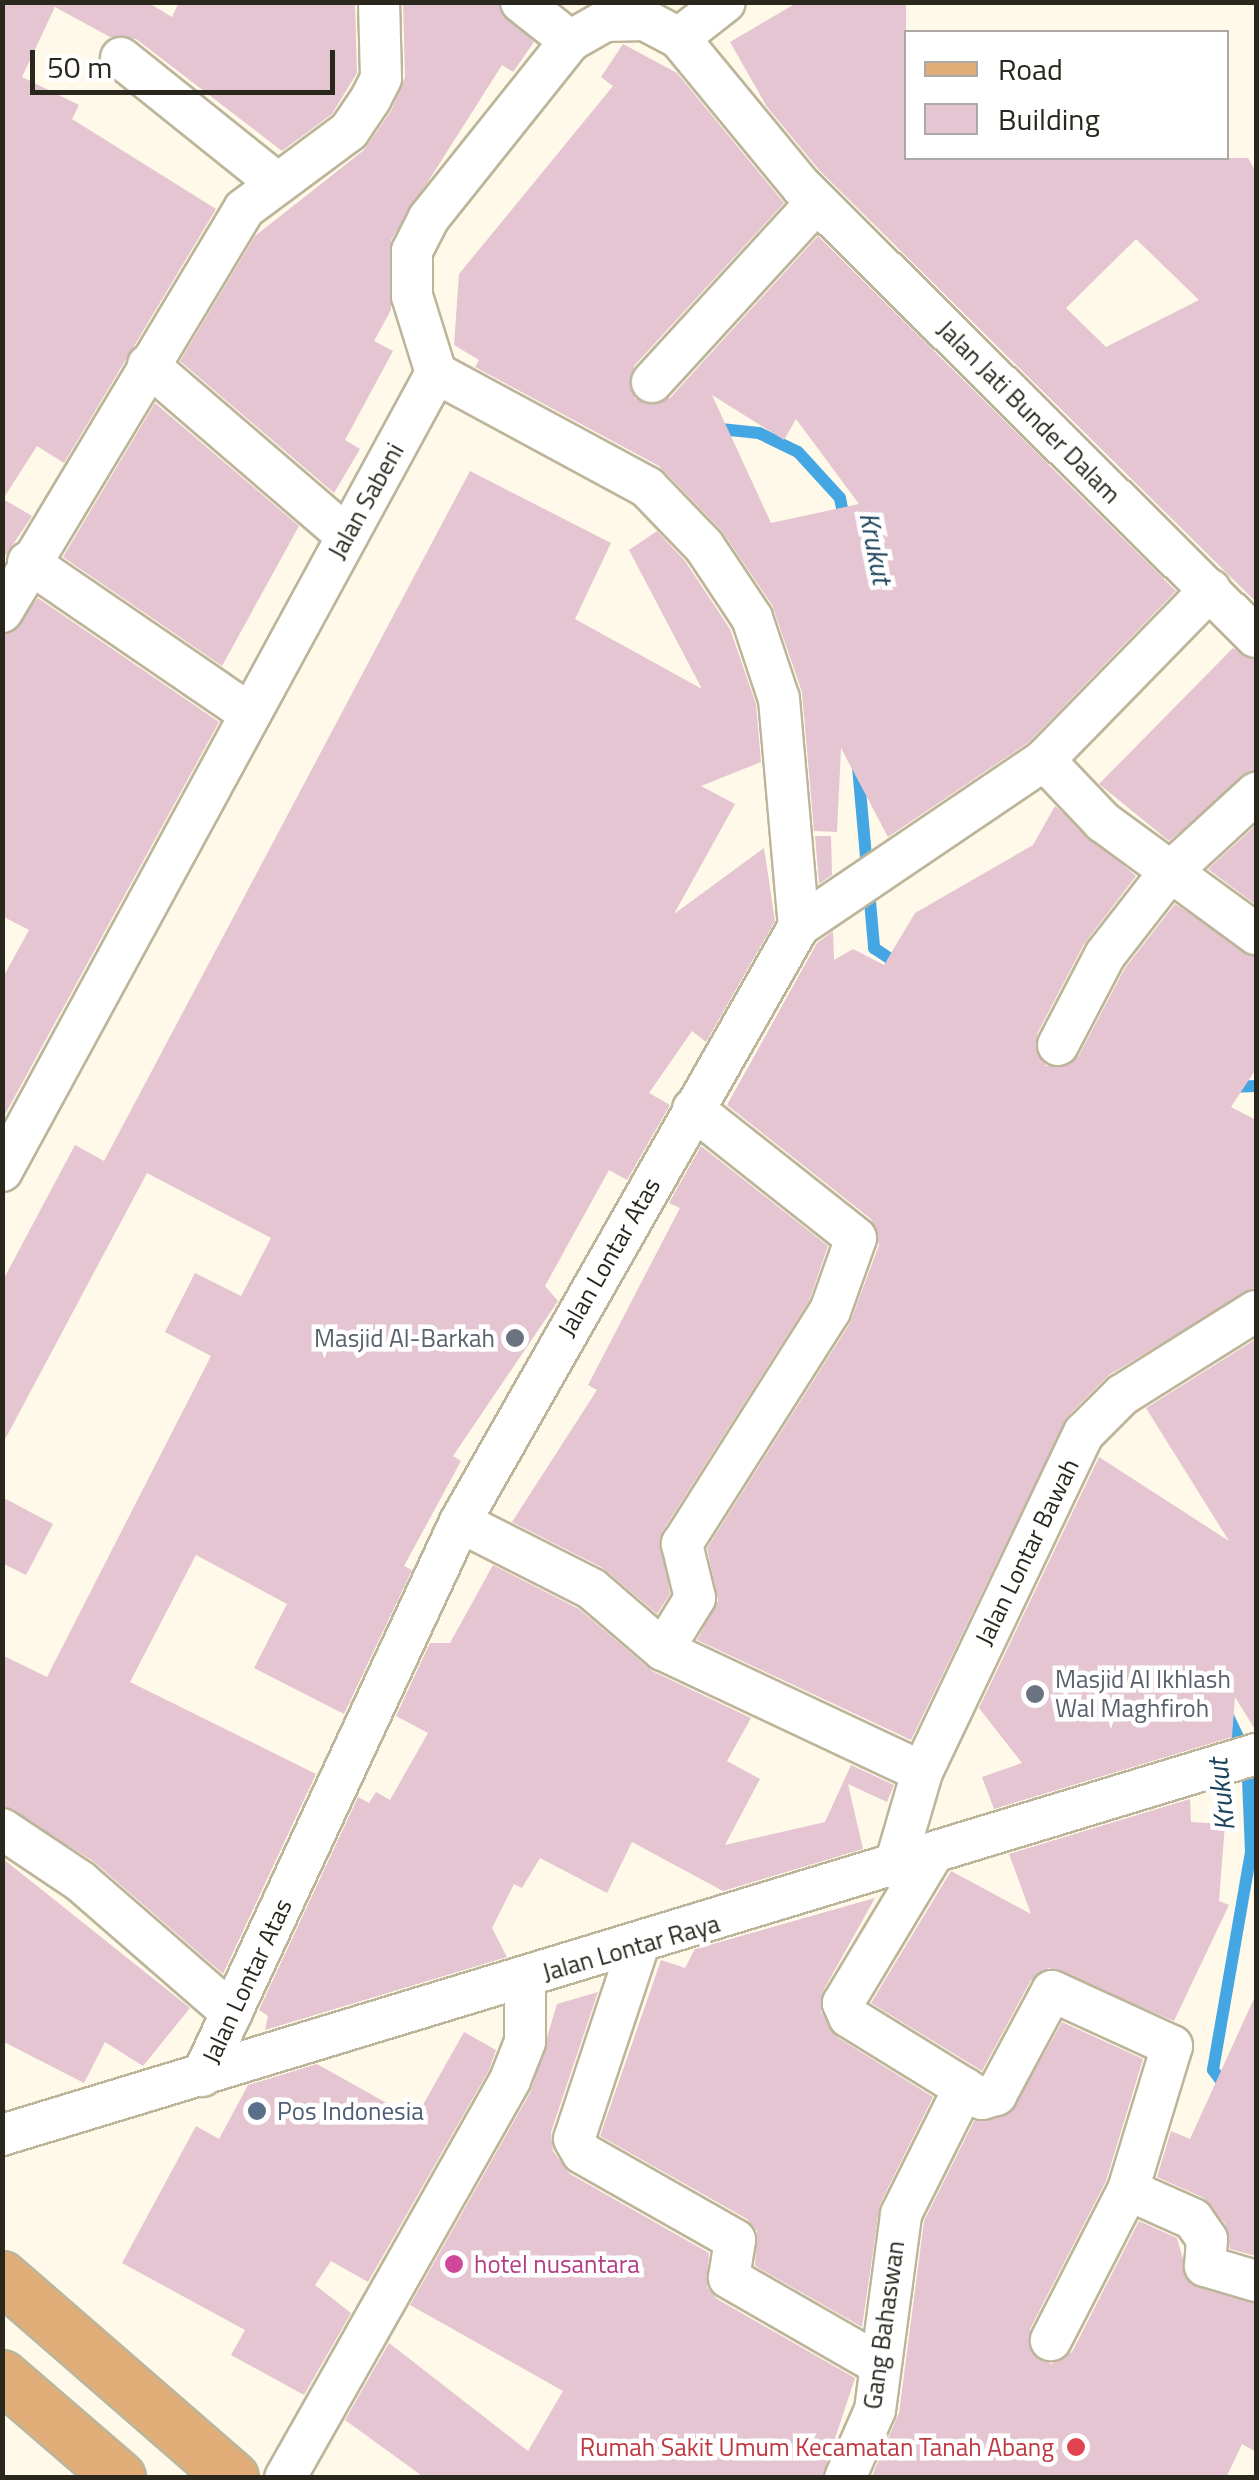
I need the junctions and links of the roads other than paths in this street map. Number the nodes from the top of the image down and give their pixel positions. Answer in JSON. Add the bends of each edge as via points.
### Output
{"nodes":[{"id":1,"x":380,"y":2,"type":"edge"},
{"id":2,"x":521,"y":2,"type":"edge"},
{"id":3,"x":724,"y":2,"type":"edge"},
{"id":4,"x":678,"y":38,"type":"junction"},
{"id":5,"x":570,"y":40,"type":"junction"},
{"id":6,"x":122,"y":58,"type":"dead end"},
{"id":7,"x":276,"y":182,"type":"junction"},
{"id":8,"x":810,"y":195,"type":"junction"},
{"id":9,"x":148,"y":365,"type":"junction"},
{"id":10,"x":436,"y":372,"type":"junction"},
{"id":11,"x":652,"y":382,"type":"dead end"},
{"id":12,"x":347,"y":536,"type":"junction"},
{"id":13,"x":28,"y":562,"type":"junction"},
{"id":14,"x":1210,"y":590,"type":"junction"},
{"id":15,"x":2,"y":612,"type":"edge"},
{"id":16,"x":1256,"y":637,"type":"edge"},
{"id":17,"x":250,"y":714,"type":"junction"},
{"id":18,"x":1044,"y":760,"type":"junction"},
{"id":19,"x":1256,"y":794,"type":"edge"},
{"id":20,"x":1168,"y":874,"type":"junction"},
{"id":21,"x":817,"y":917,"type":"junction"},
{"id":22,"x":1256,"y":934,"type":"edge"},
{"id":23,"x":1058,"y":1045,"type":"dead end"},
{"id":24,"x":693,"y":1109,"type":"junction"},
{"id":25,"x":2,"y":1170,"type":"edge"},
{"id":26,"x":1256,"y":1312,"type":"edge"},
{"id":27,"x":460,"y":1522,"type":"junction"},
{"id":28,"x":663,"y":1650,"type":"junction"},
{"id":29,"x":1256,"y":1754,"type":"edge"},
{"id":30,"x":922,"y":1772,"type":"junction"},
{"id":31,"x":2,"y":1829,"type":"edge"},
{"id":32,"x":932,"y":1855,"type":"junction"},
{"id":33,"x":894,"y":1868,"type":"junction"},
{"id":34,"x":638,"y":1947,"type":"junction"},
{"id":35,"x":525,"y":1979,"type":"junction"},
{"id":36,"x":232,"y":2013,"type":"junction"},
{"id":37,"x":202,"y":2076,"type":"junction"},
{"id":38,"x":964,"y":2088,"type":"junction"},
{"id":39,"x":2,"y":2135,"type":"edge"},
{"id":40,"x":1128,"y":2190,"type":"junction"},
{"id":41,"x":2,"y":2277,"type":"edge"},
{"id":42,"x":1256,"y":2281,"type":"edge"},
{"id":43,"x":1051,"y":2340,"type":"dead end"},
{"id":44,"x":880,"y":2366,"type":"junction"},
{"id":45,"x":5,"y":2386,"type":"edge"},
{"id":46,"x":120,"y":2478,"type":"edge"},
{"id":47,"x":233,"y":2478,"type":"edge"},
{"id":48,"x":285,"y":2478,"type":"edge"},
{"id":49,"x":845,"y":2478,"type":"edge"}],
"edges":[{"from":1,"to":7,"type":"street","via":[[381,78],[371,98],[348,131]]},
{"from":2,"to":5,"type":"street"},
{"from":3,"to":4,"type":"street"},
{"from":4,"to":5,"type":"street","via":[[646,20],[604,21]]},
{"from":4,"to":8,"type":"street","name":"Jalan Jati Bunder Dalam","via":[[751,117]]},
{"from":5,"to":10,"type":"street","via":[[488,134],[412,251],[412,296]]},
{"from":6,"to":7,"type":"street"},
{"from":7,"to":9,"type":"street","via":[[244,209]]},
{"from":8,"to":11,"type":"street"},
{"from":8,"to":14,"type":"street","name":"Jalan Jati Bunder Dalam"},
{"from":9,"to":12,"type":"street"},
{"from":9,"to":13,"type":"street"},
{"from":10,"to":12,"type":"street","name":"Jalan Sabeni"},
{"from":10,"to":21,"type":"street","via":[[647,487],[732,589],[779,699]]},
{"from":12,"to":17,"type":"street","name":"Jalan Sabeni"},
{"from":13,"to":15,"type":"street"},
{"from":13,"to":17,"type":"street"},
{"from":14,"to":16,"type":"street","name":"Jalan Jati Bunder Dalam"},
{"from":14,"to":18,"type":"street","name":"Jalan Lontar Atas"},
{"from":17,"to":25,"type":"street","name":"Jalan Sabeni"},
{"from":18,"to":20,"type":"street"},
{"from":18,"to":21,"type":"street","name":"Jalan Lontar Atas"},
{"from":19,"to":20,"type":"street"},
{"from":20,"to":22,"type":"street"},
{"from":20,"to":23,"type":"street","via":[[1104,956]]},
{"from":21,"to":24,"type":"street","name":"Jalan Lontar Atas"},
{"from":24,"to":27,"type":"street","name":"Jalan Lontar Atas"},
{"from":24,"to":28,"type":"street","via":[[856,1238],[830,1312],[682,1544],[695,1598]]},
{"from":26,"to":30,"type":"street","name":"Jalan Lontar Bawah","via":[[1122,1396],[1084,1433]]},
{"from":27,"to":28,"type":"street","via":[[592,1589]]},
{"from":27,"to":36,"type":"street","name":"Jalan Lontar Atas"},
{"from":28,"to":30,"type":"street"},
{"from":29,"to":32,"type":"street","name":"Jalan Lontar Raya"},
{"from":30,"to":33,"type":"street","name":"Jalan Lontar Bawah"},
{"from":31,"to":36,"type":"street","via":[[80,1881]]},
{"from":32,"to":33,"type":"street","name":"Jalan Lontar Raya"},
{"from":32,"to":38,"type":"street","via":[[843,2010]]},
{"from":33,"to":34,"type":"street","name":"Jalan Lontar Raya"},
{"from":34,"to":35,"type":"street","name":"Jalan Lontar Raya"},
{"from":34,"to":44,"type":"street","via":[[574,2138],[582,2154],[735,2240],[730,2278]]},
{"from":35,"to":37,"type":"street","name":"Jalan Lontar Raya"},
{"from":35,"to":48,"type":"street","via":[[525,2042],[510,2080]]},
{"from":36,"to":37,"type":"street","name":"Jalan Lontar Atas"},
{"from":37,"to":39,"type":"street","name":"Jalan Lontar Raya"},
{"from":38,"to":40,"type":"street","via":[[996,2095],[1052,1991],[1169,2042]]},
{"from":38,"to":44,"type":"street","name":"Gang Bahaswan","via":[[901,2214]]},
{"from":40,"to":42,"type":"street","via":[[1193,2220],[1207,2239],[1204,2266]]},
{"from":40,"to":43,"type":"street"},
{"from":41,"to":47,"type":"main road"},
{"from":44,"to":49,"type":"street","name":"Gang Bahaswan","via":[[876,2410]]},
{"from":45,"to":46,"type":"main road"}]}
